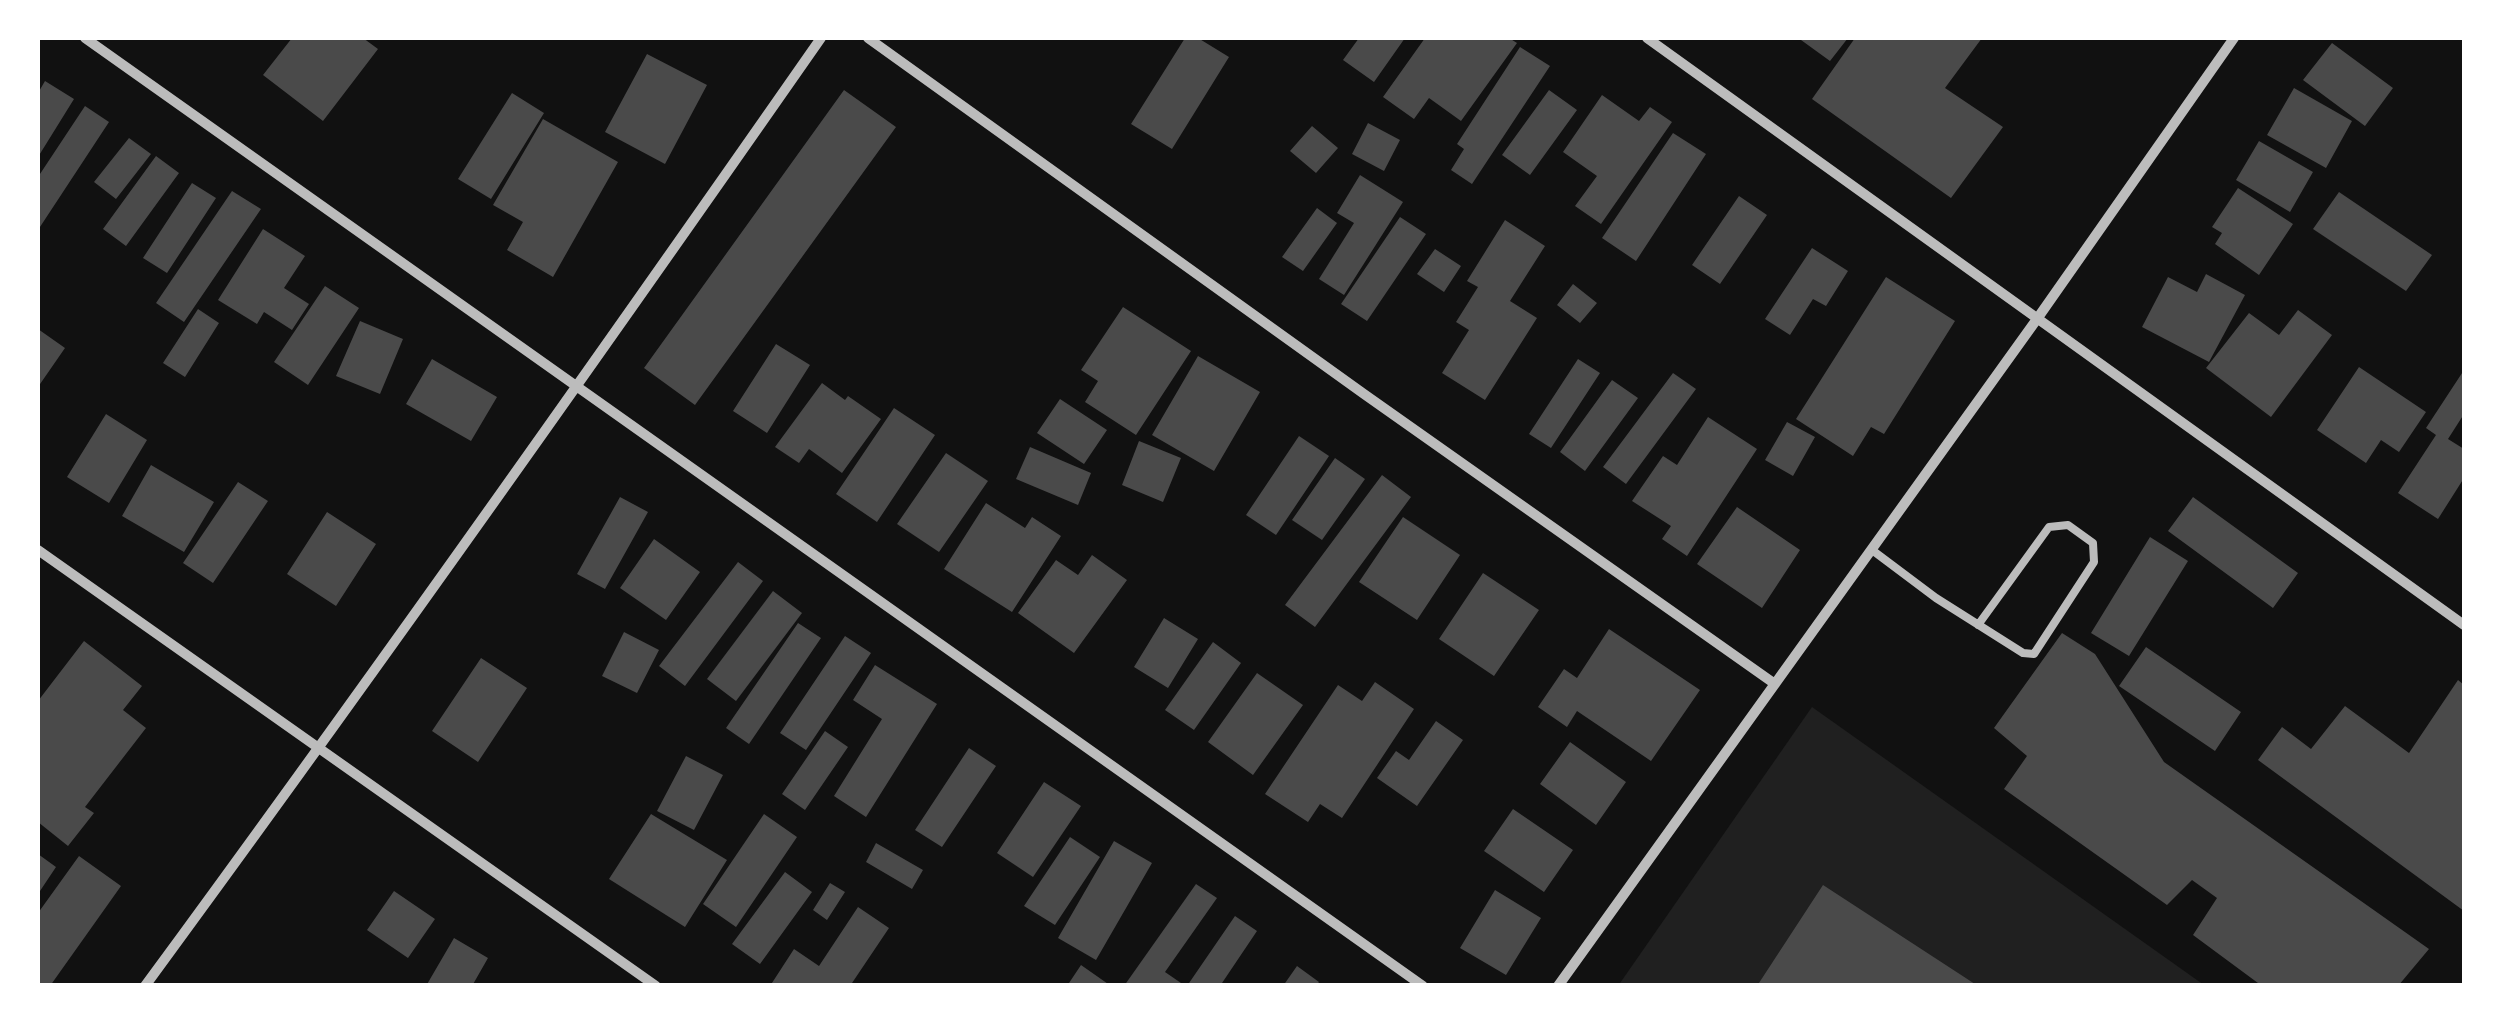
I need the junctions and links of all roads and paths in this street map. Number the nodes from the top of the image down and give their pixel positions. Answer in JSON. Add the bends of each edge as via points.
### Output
{"nodes":[{"id":1,"x":84,"y":38,"type":"edge"},
{"id":2,"x":821,"y":38,"type":"edge"},
{"id":3,"x":868,"y":38,"type":"edge"},
{"id":4,"x":1647,"y":38,"type":"edge"},
{"id":5,"x":2234,"y":38,"type":"edge"},
{"id":6,"x":2037,"y":319,"type":"junction"},
{"id":7,"x":576,"y":388,"type":"junction"},
{"id":8,"x":38,"y":550,"type":"edge"},
{"id":9,"x":1872,"y":550,"type":"junction"},
{"id":10,"x":1978,"y":625,"type":"junction"},
{"id":11,"x":2464,"y":625,"type":"edge"},
{"id":12,"x":1775,"y":684,"type":"junction"},
{"id":13,"x":320,"y":748,"type":"junction"},
{"id":14,"x":145,"y":986,"type":"edge"},
{"id":15,"x":656,"y":986,"type":"edge"},
{"id":16,"x":1422,"y":986,"type":"edge"},
{"id":17,"x":1558,"y":986,"type":"edge"}],
"edges":[{"from":1,"to":7,"type":"street"},
{"from":2,"to":7,"type":"street"},
{"from":3,"to":12,"type":"street"},
{"from":4,"to":6,"type":"street"},
{"from":5,"to":6,"type":"street"},
{"from":6,"to":9,"type":"street"},
{"from":6,"to":11,"type":"street"},
{"from":7,"to":13,"type":"street"},
{"from":7,"to":16,"type":"street"},
{"from":8,"to":13,"type":"street"},
{"from":9,"to":10,"type":"lane"},
{"from":9,"to":12,"type":"street"},
{"from":10,"to":10,"type":"lane","via":[[2034,654],[2094,562],[2093,542],[2068,525],[2049,527]]},
{"from":12,"to":17,"type":"street"},
{"from":13,"to":14,"type":"street"},
{"from":13,"to":15,"type":"street"}]}
